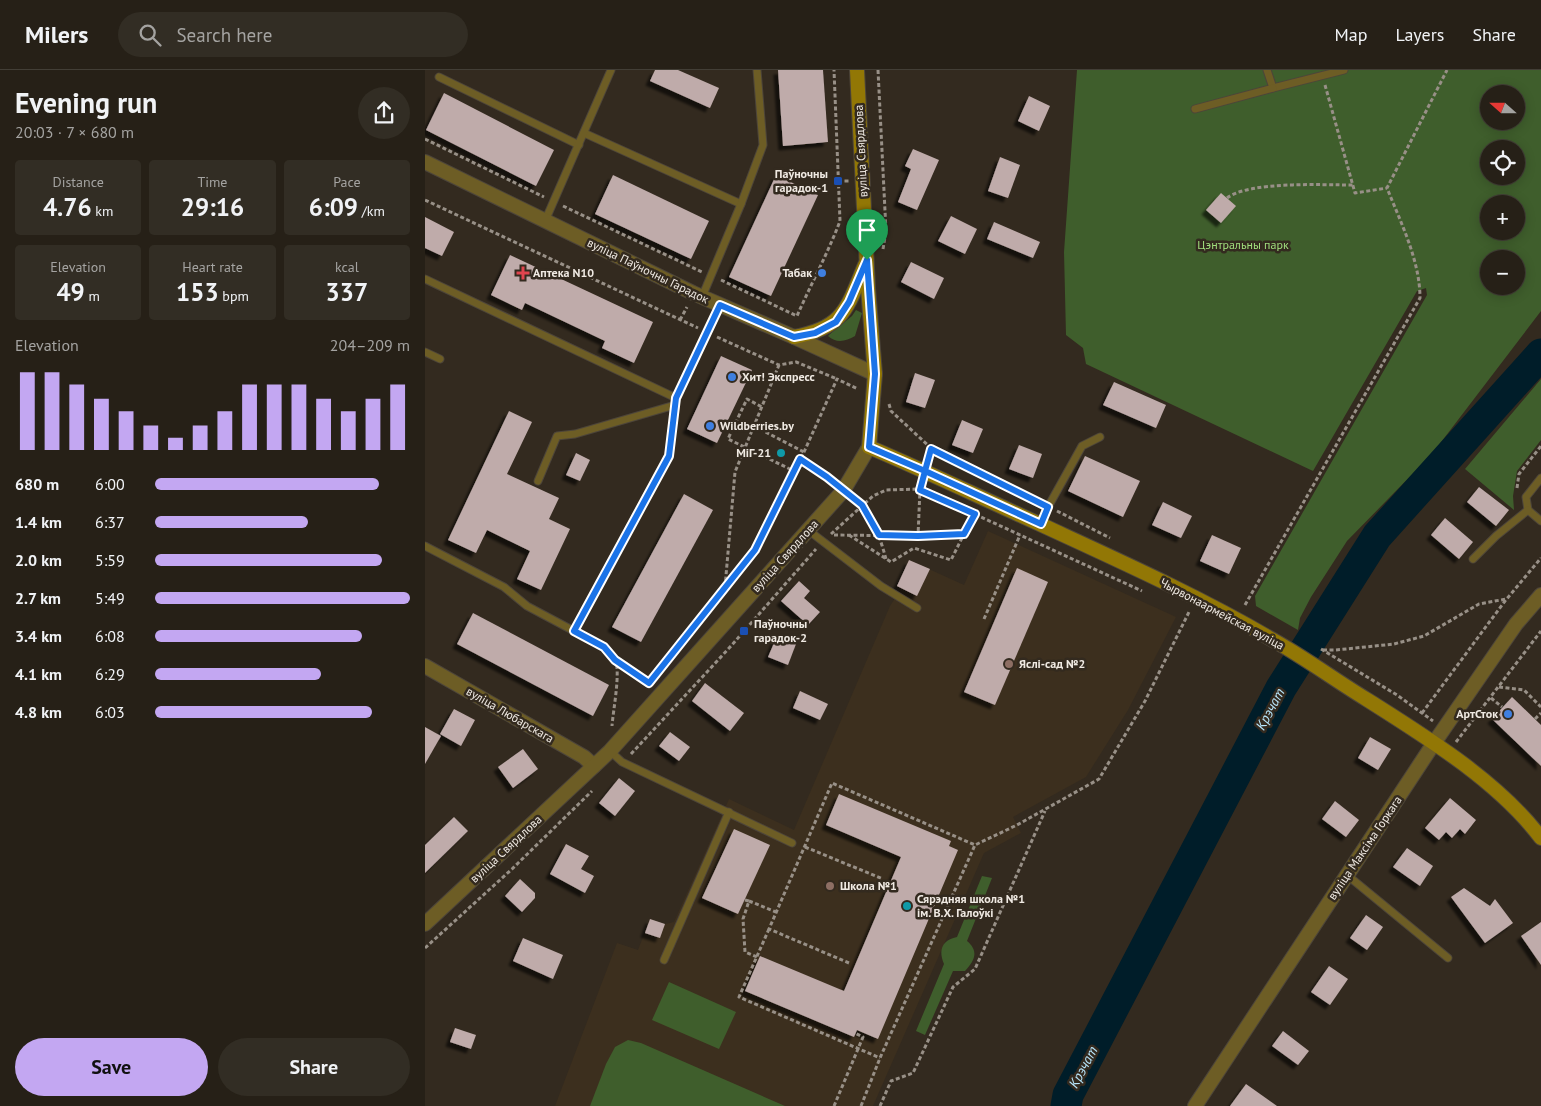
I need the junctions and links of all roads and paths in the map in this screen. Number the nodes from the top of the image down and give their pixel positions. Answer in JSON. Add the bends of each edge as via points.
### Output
{"nodes":[{"id":1,"x":611,"y":70,"type":"edge"},
{"id":2,"x":757,"y":70,"type":"edge"},
{"id":3,"x":834,"y":70,"type":"edge"},
{"id":4,"x":857,"y":70,"type":"edge"},
{"id":5,"x":877,"y":70,"type":"edge"},
{"id":6,"x":1267,"y":70,"type":"edge"},
{"id":7,"x":1344,"y":70,"type":"edge"},
{"id":8,"x":1447,"y":70,"type":"edge"},
{"id":9,"x":1322,"y":76,"type":"junction"},
{"id":10,"x":439,"y":77,"type":"dead end"},
{"id":11,"x":1273,"y":88,"type":"junction"},
{"id":12,"x":1195,"y":109,"type":"dead end"},
{"id":13,"x":584,"y":133,"type":"junction"},
{"id":14,"x":579,"y":145,"type":"junction"},
{"id":15,"x":425,"y":162,"type":"edge"},
{"id":16,"x":1353,"y":185,"type":"junction"},
{"id":17,"x":1387,"y":188,"type":"junction"},
{"id":18,"x":1227,"y":198,"type":"dead end"},
{"id":19,"x":425,"y":200,"type":"edge"},
{"id":20,"x":741,"y":204,"type":"junction"},
{"id":21,"x":545,"y":221,"type":"junction"},
{"id":22,"x":882,"y":253,"type":"dead end"},
{"id":23,"x":867,"y":260,"type":"junction"},
{"id":24,"x":703,"y":272,"type":"dead end"},
{"id":25,"x":712,"y":276,"type":"junction"},
{"id":26,"x":425,"y":279,"type":"edge"},
{"id":27,"x":703,"y":297,"type":"junction"},
{"id":28,"x":720,"y":305,"type":"junction"},
{"id":29,"x":708,"y":332,"type":"junction"},
{"id":30,"x":794,"y":337,"type":"junction"},
{"id":31,"x":425,"y":352,"type":"edge"},
{"id":32,"x":440,"y":359,"type":"dead end"},
{"id":33,"x":779,"y":365,"type":"junction"},
{"id":34,"x":875,"y":374,"type":"junction"},
{"id":35,"x":837,"y":380,"type":"junction"},
{"id":36,"x":855,"y":387,"type":"dead end"},
{"id":37,"x":887,"y":398,"type":"dead end"},
{"id":38,"x":676,"y":401,"type":"junction"},
{"id":39,"x":762,"y":406,"type":"junction"},
{"id":40,"x":726,"y":425,"type":"dead end"},
{"id":41,"x":754,"y":426,"type":"junction"},
{"id":42,"x":733,"y":428,"type":"junction"},
{"id":43,"x":1100,"y":437,"type":"dead end"},
{"id":44,"x":745,"y":447,"type":"junction"},
{"id":45,"x":869,"y":447,"type":"junction"},
{"id":46,"x":931,"y":449,"type":"junction"},
{"id":47,"x":804,"y":452,"type":"junction"},
{"id":48,"x":800,"y":459,"type":"junction"},
{"id":49,"x":794,"y":471,"type":"junction"},
{"id":50,"x":925,"y":471,"type":"junction"},
{"id":51,"x":1541,"y":478,"type":"edge"},
{"id":52,"x":538,"y":481,"type":"dead end"},
{"id":53,"x":843,"y":490,"type":"junction"},
{"id":54,"x":920,"y":490,"type":"junction"},
{"id":55,"x":1048,"y":507,"type":"junction"},
{"id":56,"x":1528,"y":510,"type":"junction"},
{"id":57,"x":975,"y":514,"type":"junction"},
{"id":58,"x":1541,"y":521,"type":"edge"},
{"id":59,"x":1041,"y":524,"type":"junction"},
{"id":60,"x":808,"y":530,"type":"junction"},
{"id":61,"x":964,"y":534,"type":"junction"},
{"id":62,"x":830,"y":535,"type":"dead end"},
{"id":63,"x":849,"y":535,"type":"junction"},
{"id":64,"x":879,"y":535,"type":"junction"},
{"id":65,"x":1020,"y":535,"type":"junction"},
{"id":66,"x":918,"y":536,"type":"junction"},
{"id":67,"x":1117,"y":541,"type":"dead end"},
{"id":68,"x":425,"y":546,"type":"edge"},
{"id":69,"x":1541,"y":558,"type":"edge"},
{"id":70,"x":887,"y":559,"type":"junction"},
{"id":71,"x":1473,"y":559,"type":"dead end"},
{"id":72,"x":725,"y":588,"type":"junction"},
{"id":73,"x":1145,"y":592,"type":"dead end"},
{"id":74,"x":1541,"y":595,"type":"edge"},
{"id":75,"x":1507,"y":598,"type":"junction"},
{"id":76,"x":1245,"y":605,"type":"dead end"},
{"id":77,"x":917,"y":608,"type":"dead end"},
{"id":78,"x":1181,"y":608,"type":"dead end"},
{"id":79,"x":757,"y":616,"type":"dead end"},
{"id":80,"x":983,"y":619,"type":"dead end"},
{"id":81,"x":574,"y":631,"type":"junction"},
{"id":82,"x":1541,"y":631,"type":"edge"},
{"id":83,"x":615,"y":660,"type":"junction"},
{"id":84,"x":425,"y":666,"type":"edge"},
{"id":85,"x":1499,"y":687,"type":"junction"},
{"id":86,"x":1491,"y":698,"type":"junction"},
{"id":87,"x":1503,"y":707,"type":"dead end"},
{"id":88,"x":1541,"y":707,"type":"edge"},
{"id":89,"x":1541,"y":713,"type":"edge"},
{"id":90,"x":1535,"y":719,"type":"dead end"},
{"id":91,"x":611,"y":731,"type":"dead end"},
{"id":92,"x":1459,"y":739,"type":"dead end"},
{"id":93,"x":1433,"y":743,"type":"junction"},
{"id":94,"x":610,"y":751,"type":"junction"},
{"id":95,"x":623,"y":762,"type":"junction"},
{"id":96,"x":595,"y":766,"type":"junction"},
{"id":97,"x":595,"y":788,"type":"dead end"},
{"id":98,"x":1045,"y":810,"type":"junction"},
{"id":99,"x":729,"y":812,"type":"junction"},
{"id":100,"x":1541,"y":838,"type":"edge"},
{"id":101,"x":792,"y":843,"type":"dead end"},
{"id":102,"x":975,"y":845,"type":"junction"},
{"id":103,"x":805,"y":848,"type":"junction"},
{"id":104,"x":1347,"y":875,"type":"junction"},
{"id":105,"x":883,"y":880,"type":"dead end"},
{"id":106,"x":776,"y":912,"type":"junction"},
{"id":107,"x":425,"y":924,"type":"edge"},
{"id":108,"x":769,"y":929,"type":"junction"},
{"id":109,"x":425,"y":948,"type":"edge"},
{"id":110,"x":757,"y":957,"type":"junction"},
{"id":111,"x":1448,"y":958,"type":"dead end"},
{"id":112,"x":664,"y":960,"type":"dead end"},
{"id":113,"x":849,"y":962,"type":"dead end"},
{"id":114,"x":855,"y":1033,"type":"dead end"},
{"id":115,"x":858,"y":1048,"type":"junction"},
{"id":116,"x":880,"y":1058,"type":"junction"},
{"id":117,"x":834,"y":1106,"type":"edge"},
{"id":118,"x":861,"y":1106,"type":"edge"},
{"id":119,"x":880,"y":1106,"type":"edge"},
{"id":120,"x":1195,"y":1106,"type":"edge"}],
"edges":[{"from":1,"to":13,"type":"lane"},
{"from":2,"to":20,"type":"lane","via":[[763,146]]},
{"from":3,"to":25,"type":"path","via":[[840,221],[797,316]]},
{"from":4,"to":23,"type":"main road","name":"вуліца Свярдлова"},
{"from":5,"to":22,"type":"path","via":[[885,231]]},
{"from":6,"to":11,"type":"lane"},
{"from":7,"to":9,"type":"lane"},
{"from":8,"to":17,"type":"path"},
{"from":9,"to":11,"type":"lane"},
{"from":9,"to":16,"type":"path"},
{"from":10,"to":14,"type":"lane"},
{"from":11,"to":12,"type":"lane"},
{"from":13,"to":14,"type":"lane"},
{"from":13,"to":20,"type":"lane"},
{"from":14,"to":21,"type":"lane"},
{"from":15,"to":21,"type":"street","name":"вуліца Паўночны Гарадок"},
{"from":16,"to":17,"type":"path","via":[[1355,193]]},
{"from":16,"to":18,"type":"path","via":[[1263,187]]},
{"from":17,"to":76,"type":"path","via":[[1420,279],[1420,298]]},
{"from":19,"to":29,"type":"path"},
{"from":20,"to":25,"type":"lane"},
{"from":21,"to":27,"type":"street","name":"вуліца Паўночны Гарадок"},
{"from":23,"to":30,"type":"main road","via":[[849,302],[836,322],[815,333]]},
{"from":23,"to":34,"type":"main road","name":"вуліца Свярдлова"},
{"from":24,"to":25,"type":"path"},
{"from":25,"to":27,"type":"lane"},
{"from":26,"to":38,"type":"lane"},
{"from":27,"to":28,"type":"street","name":"вуліца Паўночны Гарадок"},
{"from":28,"to":29,"type":"lane"},
{"from":28,"to":30,"type":"street","name":"вуліца Паўночны Гарадок"},
{"from":29,"to":33,"type":"path"},
{"from":29,"to":38,"type":"lane"},
{"from":30,"to":34,"type":"street","name":"вуліца Паўночны Гарадок"},
{"from":31,"to":32,"type":"lane"},
{"from":33,"to":35,"type":"path","via":[[796,362]]},
{"from":33,"to":39,"type":"path"},
{"from":34,"to":45,"type":"main road","name":"вуліца Свярдлова"},
{"from":35,"to":36,"type":"path"},
{"from":35,"to":47,"type":"path"},
{"from":37,"to":46,"type":"path","via":[[891,411]]},
{"from":38,"to":52,"type":"lane","via":[[575,434],[557,436]]},
{"from":38,"to":81,"type":"lane","via":[[669,456]]},
{"from":39,"to":41,"type":"path"},
{"from":39,"to":42,"type":"path","via":[[747,399]]},
{"from":40,"to":42,"type":"path"},
{"from":41,"to":44,"type":"path"},
{"from":41,"to":47,"type":"path"},
{"from":42,"to":44,"type":"path","via":[[728,439]]},
{"from":43,"to":55,"type":"lane","via":[[1082,446]]},
{"from":44,"to":49,"type":"path"},
{"from":44,"to":72,"type":"path","via":[[735,472]]},
{"from":45,"to":50,"type":"main road","name":"Чырвонаармейская вуліца"},
{"from":45,"to":53,"type":"street","name":"вуліца Свярдлова"},
{"from":46,"to":50,"type":"path"},
{"from":46,"to":55,"type":"path"},
{"from":47,"to":48,"type":"path"},
{"from":48,"to":49,"type":"path"},
{"from":48,"to":53,"type":"path"},
{"from":49,"to":72,"type":"path","via":[[755,550]]},
{"from":50,"to":54,"type":"path"},
{"from":50,"to":59,"type":"main road","name":"Чырвонаармейская вуліца"},
{"from":51,"to":56,"type":"lane","via":[[1526,497]]},
{"from":53,"to":60,"type":"street","name":"вуліца Свярдлова"},
{"from":53,"to":64,"type":"path","via":[[862,505]]},
{"from":54,"to":57,"type":"path"},
{"from":54,"to":66,"type":"path"},
{"from":55,"to":59,"type":"lane"},
{"from":55,"to":67,"type":"path"},
{"from":56,"to":58,"type":"lane"},
{"from":56,"to":71,"type":"lane"},
{"from":57,"to":61,"type":"path"},
{"from":57,"to":65,"type":"path"},
{"from":59,"to":93,"type":"main road","name":"Чырвонаармейская вуліца","via":[[1274,640]]},
{"from":60,"to":77,"type":"lane","via":[[881,586]]},
{"from":60,"to":94,"type":"street","name":"вуліца Свярдлова"},
{"from":61,"to":66,"type":"path"},
{"from":61,"to":70,"type":"path","via":[[951,560],[914,548],[891,562]]},
{"from":62,"to":63,"type":"path"},
{"from":63,"to":64,"type":"path"},
{"from":63,"to":70,"type":"path"},
{"from":64,"to":66,"type":"path"},
{"from":64,"to":70,"type":"path"},
{"from":65,"to":73,"type":"path"},
{"from":65,"to":80,"type":"path"},
{"from":68,"to":81,"type":"lane","via":[[503,587],[527,606]]},
{"from":69,"to":75,"type":"path"},
{"from":72,"to":83,"type":"path","via":[[649,683]]},
{"from":74,"to":93,"type":"street","name":"вуліца Максіма Горкага"},
{"from":75,"to":75,"type":"path","via":[[1422,713],[1321,649],[1394,644],[1424,636],[1479,604]]},
{"from":78,"to":98,"type":"path","via":[[1190,612],[1145,701],[1099,778]]},
{"from":79,"to":95,"type":"path"},
{"from":81,"to":83,"type":"path","via":[[604,647]]},
{"from":82,"to":85,"type":"path"},
{"from":83,"to":91,"type":"path","via":[[617,673]]},
{"from":84,"to":96,"type":"street","name":"вуліца Любарскага"},
{"from":85,"to":86,"type":"path"},
{"from":85,"to":88,"type":"path","via":[[1524,690]]},
{"from":86,"to":87,"type":"path"},
{"from":86,"to":92,"type":"path"},
{"from":89,"to":90,"type":"path"},
{"from":93,"to":100,"type":"main road","name":"Чырвонаармейская вуліца","via":[[1527,819]]},
{"from":93,"to":104,"type":"street","name":"вуліца Максіма Горкага"},
{"from":94,"to":95,"type":"lane"},
{"from":94,"to":96,"type":"street","name":"вуліца Свярдлова"},
{"from":95,"to":99,"type":"lane"},
{"from":96,"to":107,"type":"street","name":"вуліца Свярдлова"},
{"from":97,"to":109,"type":"path"},
{"from":98,"to":102,"type":"path"},
{"from":98,"to":119,"type":"path","via":[[975,969],[953,987],[913,1073],[891,1081]]},
{"from":99,"to":101,"type":"lane"},
{"from":99,"to":112,"type":"lane"},
{"from":102,"to":103,"type":"path","via":[[832,783]]},
{"from":102,"to":116,"type":"path"},
{"from":103,"to":105,"type":"path"},
{"from":103,"to":106,"type":"path"},
{"from":104,"to":111,"type":"lane"},
{"from":104,"to":120,"type":"street","name":"вуліца Максіма Горкага"},
{"from":106,"to":108,"type":"path"},
{"from":106,"to":110,"type":"path","via":[[747,900],[743,920],[745,952]]},
{"from":108,"to":110,"type":"path"},
{"from":108,"to":113,"type":"path"},
{"from":110,"to":115,"type":"path","via":[[739,997]]},
{"from":114,"to":115,"type":"path","via":[[863,1036]]},
{"from":115,"to":116,"type":"path"},
{"from":115,"to":117,"type":"path"},
{"from":116,"to":118,"type":"path"}]}
